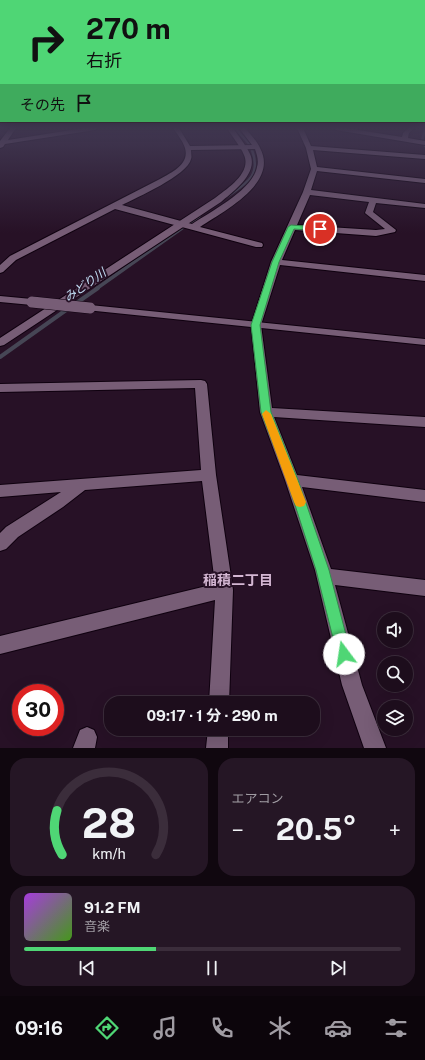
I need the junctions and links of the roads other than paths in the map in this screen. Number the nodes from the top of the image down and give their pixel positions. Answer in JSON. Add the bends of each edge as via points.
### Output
{"nodes":[{"id":1,"x":186,"y":163,"type":"edge"},
{"id":2,"x":248,"y":163,"type":"edge"},
{"id":3,"x":261,"y":163,"type":"edge"},
{"id":4,"x":313,"y":163,"type":"edge"},
{"id":5,"x":314,"y":169,"type":"junction"},
{"id":6,"x":425,"y":181,"type":"edge"},
{"id":7,"x":307,"y":192,"type":"junction"},
{"id":8,"x":373,"y":200,"type":"junction"},
{"id":9,"x":115,"y":206,"type":"junction"},
{"id":10,"x":425,"y":206,"type":"edge"},
{"id":11,"x":181,"y":223,"type":"junction"},
{"id":12,"x":194,"y":227,"type":"junction"},
{"id":13,"x":291,"y":227,"type":"junction"},
{"id":14,"x":259,"y":245,"type":"dead end"},
{"id":15,"x":276,"y":262,"type":"junction"},
{"id":16,"x":0,"y":270,"type":"edge"},
{"id":17,"x":425,"y":278,"type":"edge"},
{"id":18,"x":0,"y":298,"type":"edge"},
{"id":19,"x":256,"y":325,"type":"junction"},
{"id":20,"x":425,"y":342,"type":"edge"},
{"id":21,"x":0,"y":343,"type":"edge"},
{"id":22,"x":0,"y":388,"type":"edge"},
{"id":23,"x":266,"y":412,"type":"junction"},
{"id":24,"x":425,"y":422,"type":"edge"},
{"id":25,"x":209,"y":476,"type":"junction"},
{"id":26,"x":292,"y":480,"type":"junction"},
{"id":27,"x":81,"y":485,"type":"junction"},
{"id":28,"x":0,"y":491,"type":"edge"},
{"id":29,"x":425,"y":496,"type":"edge"},
{"id":30,"x":0,"y":544,"type":"edge"},
{"id":31,"x":324,"y":576,"type":"junction"},
{"id":32,"x":425,"y":588,"type":"edge"},
{"id":33,"x":224,"y":590,"type":"junction"},
{"id":34,"x":0,"y":645,"type":"edge"},
{"id":35,"x":219,"y":696,"type":"edge"},
{"id":36,"x":218,"y":736,"type":"edge"},
{"id":37,"x":217,"y":748,"type":"edge"},
{"id":38,"x":375,"y":748,"type":"edge"}],
"edges":[{"from":1,"to":9,"type":"street","via":[[162,182]]},
{"from":2,"to":11,"type":"street","via":[[247,171],[238,184]]},
{"from":3,"to":12,"type":"street","via":[[261,171],[251,186]]},
{"from":4,"to":5,"type":"street"},
{"from":5,"to":6,"type":"street"},
{"from":5,"to":7,"type":"street"},
{"from":7,"to":8,"type":"street"},
{"from":7,"to":13,"type":"street"},
{"from":8,"to":10,"type":"street"},
{"from":8,"to":13,"type":"street","via":[[369,212],[392,230],[376,233]]},
{"from":9,"to":11,"type":"street"},
{"from":9,"to":16,"type":"street","via":[[13,258]]},
{"from":11,"to":12,"type":"street"},
{"from":11,"to":21,"type":"street"},
{"from":12,"to":14,"type":"street"},
{"from":13,"to":15,"type":"street"},
{"from":15,"to":17,"type":"street"},
{"from":15,"to":19,"type":"street"},
{"from":18,"to":19,"type":"street","bridge":true},
{"from":19,"to":20,"type":"street"},
{"from":19,"to":23,"type":"street"},
{"from":22,"to":25,"type":"street","via":[[201,384]]},
{"from":23,"to":24,"type":"street"},
{"from":23,"to":26,"type":"street"},
{"from":25,"to":27,"type":"street"},
{"from":25,"to":33,"type":"street"},
{"from":26,"to":29,"type":"street"},
{"from":26,"to":31,"type":"street"},
{"from":27,"to":28,"type":"street"},
{"from":27,"to":30,"type":"street","via":[[12,532]]},
{"from":31,"to":32,"type":"street"},
{"from":31,"to":38,"type":"street","via":[[352,685]]},
{"from":33,"to":34,"type":"street"},
{"from":33,"to":35,"type":"street"},
{"from":36,"to":37,"type":"street"}]}
